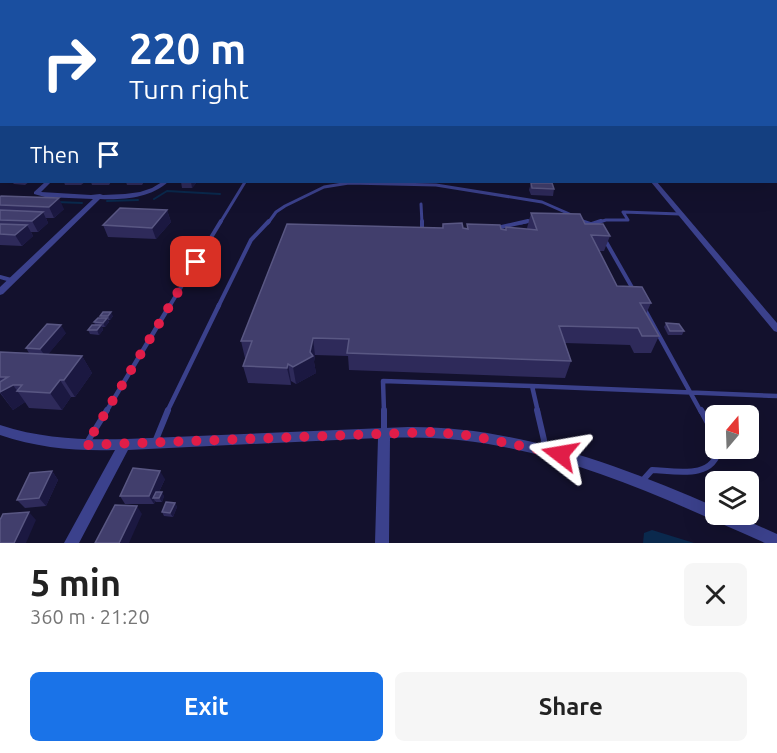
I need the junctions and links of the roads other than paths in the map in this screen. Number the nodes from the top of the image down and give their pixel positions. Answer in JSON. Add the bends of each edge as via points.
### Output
{"nodes":[{"id":1,"x":47,"y":183,"type":"edge"},
{"id":2,"x":164,"y":183,"type":"edge"},
{"id":3,"x":244,"y":183,"type":"edge"},
{"id":4,"x":655,"y":183,"type":"edge"},
{"id":5,"x":100,"y":196,"type":"junction"},
{"id":6,"x":421,"y":204,"type":"dead end"},
{"id":7,"x":681,"y":214,"type":"junction"},
{"id":8,"x":545,"y":220,"type":"edge"},
{"id":9,"x":568,"y":221,"type":"edge"},
{"id":10,"x":579,"y":221,"type":"junction"},
{"id":11,"x":592,"y":224,"type":"junction"},
{"id":12,"x":493,"y":229,"type":"edge"},
{"id":13,"x":430,"y":233,"type":"edge"},
{"id":14,"x":0,"y":277,"type":"edge"},
{"id":15,"x":12,"y":280,"type":"junction"},
{"id":16,"x":0,"y":292,"type":"edge"},
{"id":17,"x":777,"y":330,"type":"edge"},
{"id":18,"x":532,"y":386,"type":"junction"},
{"id":19,"x":691,"y":392,"type":"junction"},
{"id":20,"x":777,"y":396,"type":"edge"},
{"id":21,"x":705,"y":418,"type":"edge"},
{"id":22,"x":0,"y":430,"type":"edge"},
{"id":23,"x":384,"y":433,"type":"junction"},
{"id":24,"x":154,"y":443,"type":"junction"},
{"id":25,"x":125,"y":444,"type":"junction"},
{"id":26,"x":86,"y":445,"type":"junction"},
{"id":27,"x":543,"y":450,"type":"junction"},
{"id":28,"x":718,"y":459,"type":"edge"},
{"id":29,"x":642,"y":484,"type":"junction"},
{"id":30,"x":777,"y":541,"type":"edge"},
{"id":31,"x":71,"y":543,"type":"edge"},
{"id":32,"x":382,"y":543,"type":"edge"}],
"edges":[{"from":1,"to":5,"type":"street","via":[[36,193]]},
{"from":2,"to":5,"type":"street","via":[[145,193]]},
{"from":3,"to":26,"type":"lane"},
{"from":4,"to":7,"type":"street"},
{"from":5,"to":15,"type":"street"},
{"from":6,"to":13,"type":"lane","via":[[422,232]]},
{"from":7,"to":11,"type":"lane","via":[[623,212],[628,220]]},
{"from":7,"to":17,"type":"street"},
{"from":8,"to":12,"type":"lane"},
{"from":9,"to":10,"type":"lane"},
{"from":10,"to":11,"type":"lane"},
{"from":10,"to":24,"type":"lane","via":[[542,202],[436,185],[334,185],[285,206],[251,240]]},
{"from":11,"to":19,"type":"lane"},
{"from":14,"to":15,"type":"lane"},
{"from":15,"to":16,"type":"street"},
{"from":18,"to":19,"type":"lane"},
{"from":18,"to":23,"type":"lane","via":[[383,381]]},
{"from":18,"to":27,"type":"lane"},
{"from":19,"to":20,"type":"lane"},
{"from":19,"to":21,"type":"lane"},
{"from":22,"to":26,"type":"street","via":[[57,445]]},
{"from":23,"to":24,"type":"street"},
{"from":23,"to":27,"type":"street","via":[[473,436]]},
{"from":23,"to":32,"type":"street"},
{"from":24,"to":25,"type":"street"},
{"from":25,"to":26,"type":"street"},
{"from":25,"to":31,"type":"street"},
{"from":27,"to":29,"type":"street"},
{"from":28,"to":29,"type":"lane","via":[[704,471],[652,470]]},
{"from":29,"to":30,"type":"street"}]}
